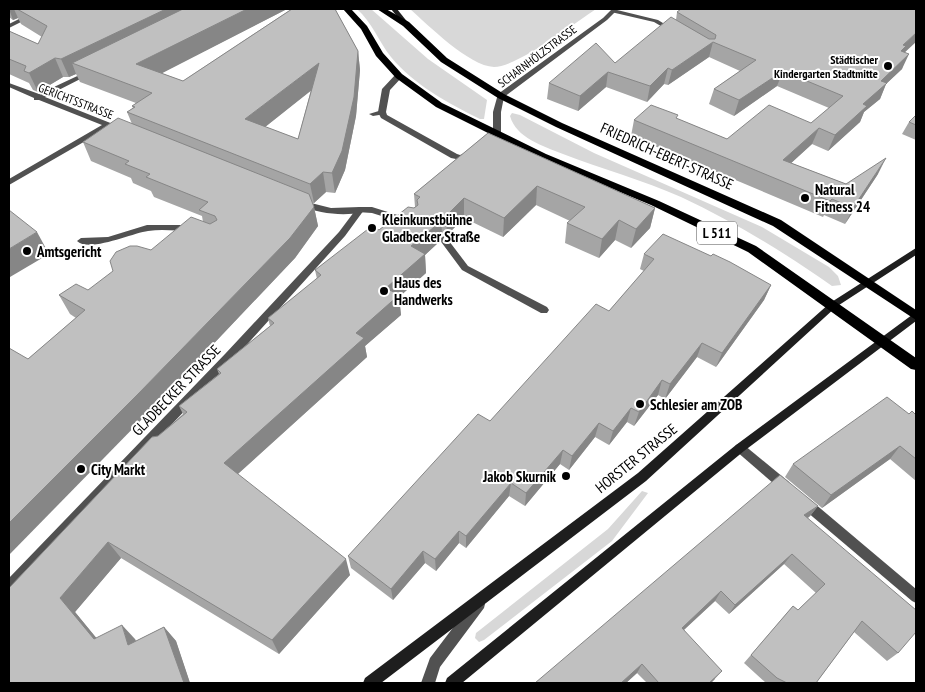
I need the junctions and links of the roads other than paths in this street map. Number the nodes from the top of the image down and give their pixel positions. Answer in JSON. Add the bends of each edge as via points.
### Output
{"nodes":[{"id":1,"x":44,"y":9,"type":"edge"},
{"id":2,"x":347,"y":9,"type":"edge"},
{"id":3,"x":381,"y":9,"type":"edge"},
{"id":4,"x":394,"y":9,"type":"edge"},
{"id":5,"x":614,"y":10,"type":"edge"},
{"id":6,"x":406,"y":24,"type":"junction"},
{"id":7,"x":9,"y":26,"type":"edge"},
{"id":8,"x":678,"y":34,"type":"edge"},
{"id":9,"x":97,"y":68,"type":"edge"},
{"id":10,"x":400,"y":76,"type":"junction"},
{"id":11,"x":9,"y":85,"type":"edge"},
{"id":12,"x":501,"y":96,"type":"junction"},
{"id":13,"x":37,"y":98,"type":"junction"},
{"id":14,"x":382,"y":112,"type":"junction"},
{"id":15,"x":373,"y":114,"type":"dead end"},
{"id":16,"x":108,"y":125,"type":"junction"},
{"id":17,"x":126,"y":132,"type":"edge"},
{"id":18,"x":497,"y":134,"type":"junction"},
{"id":19,"x":461,"y":158,"type":"junction"},
{"id":20,"x":458,"y":167,"type":"edge"},
{"id":21,"x":9,"y":182,"type":"edge"},
{"id":22,"x":291,"y":199,"type":"edge"},
{"id":23,"x":360,"y":210,"type":"junction"},
{"id":24,"x":414,"y":223,"type":"edge"},
{"id":25,"x":203,"y":233,"type":"edge"},
{"id":26,"x":443,"y":240,"type":"dead end"},
{"id":27,"x":81,"y":241,"type":"dead end"},
{"id":28,"x":916,"y":251,"type":"edge"},
{"id":29,"x":868,"y":282,"type":"junction"},
{"id":30,"x":833,"y":305,"type":"junction"},
{"id":31,"x":544,"y":310,"type":"dead end"},
{"id":32,"x":916,"y":316,"type":"edge"},
{"id":33,"x":883,"y":340,"type":"junction"},
{"id":34,"x":916,"y":365,"type":"edge"},
{"id":35,"x":740,"y":448,"type":"junction"},
{"id":36,"x":9,"y":587,"type":"edge"},
{"id":37,"x":916,"y":597,"type":"edge"},
{"id":38,"x":481,"y":601,"type":"junction"},
{"id":39,"x":370,"y":683,"type":"edge"},
{"id":40,"x":428,"y":683,"type":"edge"},
{"id":41,"x":454,"y":683,"type":"edge"}],
"edges":[{"from":1,"to":7,"type":"street"},
{"from":2,"to":10,"type":"main road","number":"L 511","via":[[364,28],[379,54]]},
{"from":3,"to":6,"type":"main road","number":"L 511"},
{"from":4,"to":6,"type":"main road","number":"L 511"},
{"from":5,"to":8,"type":"street","via":[[656,21]]},
{"from":5,"to":12,"type":"street","name":"SCHARNHÖLZSTRASSE"},
{"from":6,"to":12,"type":"main road","name":"FRIEDRICH-EBERT-STRASSE","number":"L 511","via":[[444,60]]},
{"from":9,"to":13,"type":"street"},
{"from":10,"to":14,"type":"street","via":[[386,89]]},
{"from":10,"to":18,"type":"main road","number":"L 511","via":[[439,105]]},
{"from":11,"to":13,"type":"street","name":"GERICHTSSTRASSE"},
{"from":12,"to":18,"type":"street","name":"SCHARNHÖLZSTRASSE"},
{"from":12,"to":29,"type":"main road","name":"FRIEDRICH-EBERT-STRASSE","number":"L 511","via":[[778,224]]},
{"from":13,"to":16,"type":"street","name":"GERICHTSSTRASSE"},
{"from":14,"to":15,"type":"street"},
{"from":14,"to":19,"type":"street","via":[[426,142]]},
{"from":16,"to":17,"type":"street","name":"GERICHTSSTRASSE"},
{"from":16,"to":21,"type":"street"},
{"from":18,"to":19,"type":"street"},
{"from":18,"to":30,"type":"main road","number":"L 511","via":[[752,249]]},
{"from":19,"to":20,"type":"street","via":[[462,163]]},
{"from":22,"to":23,"type":"street","via":[[317,210]]},
{"from":23,"to":24,"type":"street","via":[[372,210]]},
{"from":23,"to":36,"type":"street","name":"GLADBECKER STRASSE","via":[[342,234],[229,357]]},
{"from":25,"to":27,"type":"street","via":[[188,227],[147,228],[108,240]]},
{"from":26,"to":31,"type":"street","via":[[466,268]]},
{"from":28,"to":29,"type":"main road","name":"HORSTER STRASSE"},
{"from":29,"to":30,"type":"main road","name":"HORSTER STRASSE"},
{"from":29,"to":32,"type":"main road","name":"FRIEDRICH-EBERT-STRASSE","number":"L 511"},
{"from":30,"to":33,"type":"main road","number":"L 511"},
{"from":30,"to":38,"type":"main road","name":"HORSTER STRASSE","via":[[642,477]]},
{"from":32,"to":33,"type":"main road","number":"L 511"},
{"from":33,"to":34,"type":"main road"},
{"from":33,"to":35,"type":"main road","number":"L 511"},
{"from":35,"to":37,"type":"street"},
{"from":35,"to":41,"type":"main road","number":"L 511"},
{"from":38,"to":39,"type":"main road","name":"HORSTER STRASSE"},
{"from":38,"to":40,"type":"street","via":[[435,662]]}]}
